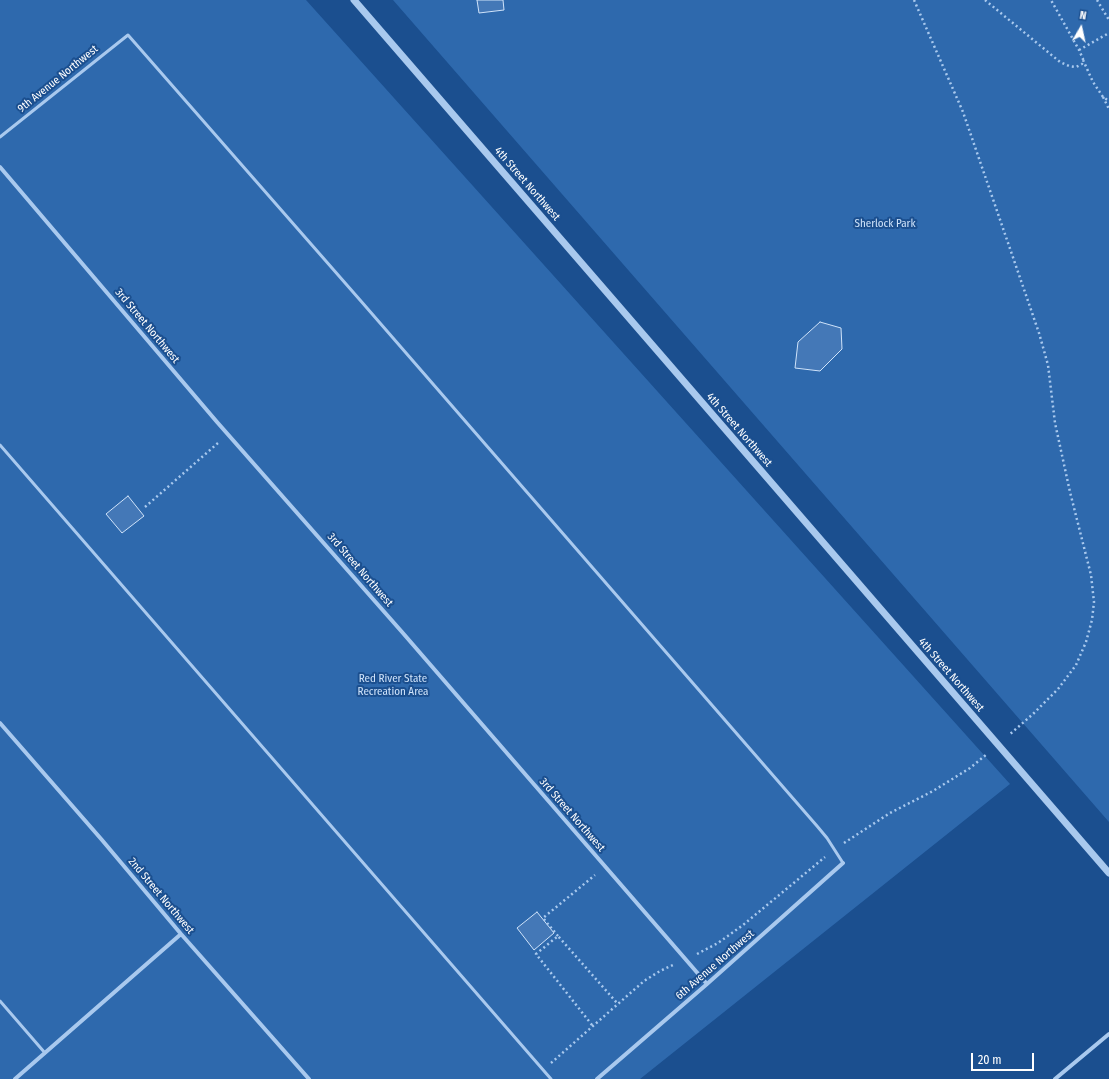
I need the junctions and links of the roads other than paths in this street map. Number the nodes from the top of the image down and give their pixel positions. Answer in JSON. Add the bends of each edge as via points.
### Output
{"nodes":[{"id":1,"x":354,"y":0,"type":"edge"},
{"id":2,"x":0,"y":137,"type":"edge"},
{"id":3,"x":0,"y":166,"type":"edge"},
{"id":4,"x":0,"y":444,"type":"edge"},
{"id":5,"x":0,"y":723,"type":"edge"},
{"id":6,"x":843,"y":863,"type":"joint"},
{"id":7,"x":1109,"y":873,"type":"edge"},
{"id":8,"x":181,"y":934,"type":"junction"},
{"id":9,"x":707,"y":984,"type":"junction"},
{"id":10,"x":0,"y":1001,"type":"edge"},
{"id":11,"x":1109,"y":1034,"type":"edge"},
{"id":12,"x":45,"y":1053,"type":"junction"},
{"id":13,"x":15,"y":1079,"type":"edge"},
{"id":14,"x":309,"y":1079,"type":"edge"},
{"id":15,"x":551,"y":1079,"type":"edge"},
{"id":16,"x":597,"y":1079,"type":"edge"},
{"id":17,"x":1055,"y":1079,"type":"edge"}],
"edges":[{"from":1,"to":7,"type":"street","name":"4th Street Northwest"},
{"from":2,"to":6,"type":"lane","name":"9th Avenue Northwest","via":[[128,35],[776,778],[817,826]]},
{"from":3,"to":9,"type":"street","name":"3rd Street Northwest","via":[[228,435]]},
{"from":4,"to":15,"type":"lane"},
{"from":5,"to":8,"type":"street","name":"2nd Street Northwest"},
{"from":6,"to":9,"type":"street","name":"6th Avenue Northwest"},
{"from":8,"to":12,"type":"street"},
{"from":8,"to":14,"type":"street","name":"2nd Street Northwest"},
{"from":9,"to":16,"type":"street","name":"6th Avenue Northwest"},
{"from":10,"to":12,"type":"lane"},
{"from":11,"to":17,"type":"street"},
{"from":12,"to":13,"type":"street"}]}
